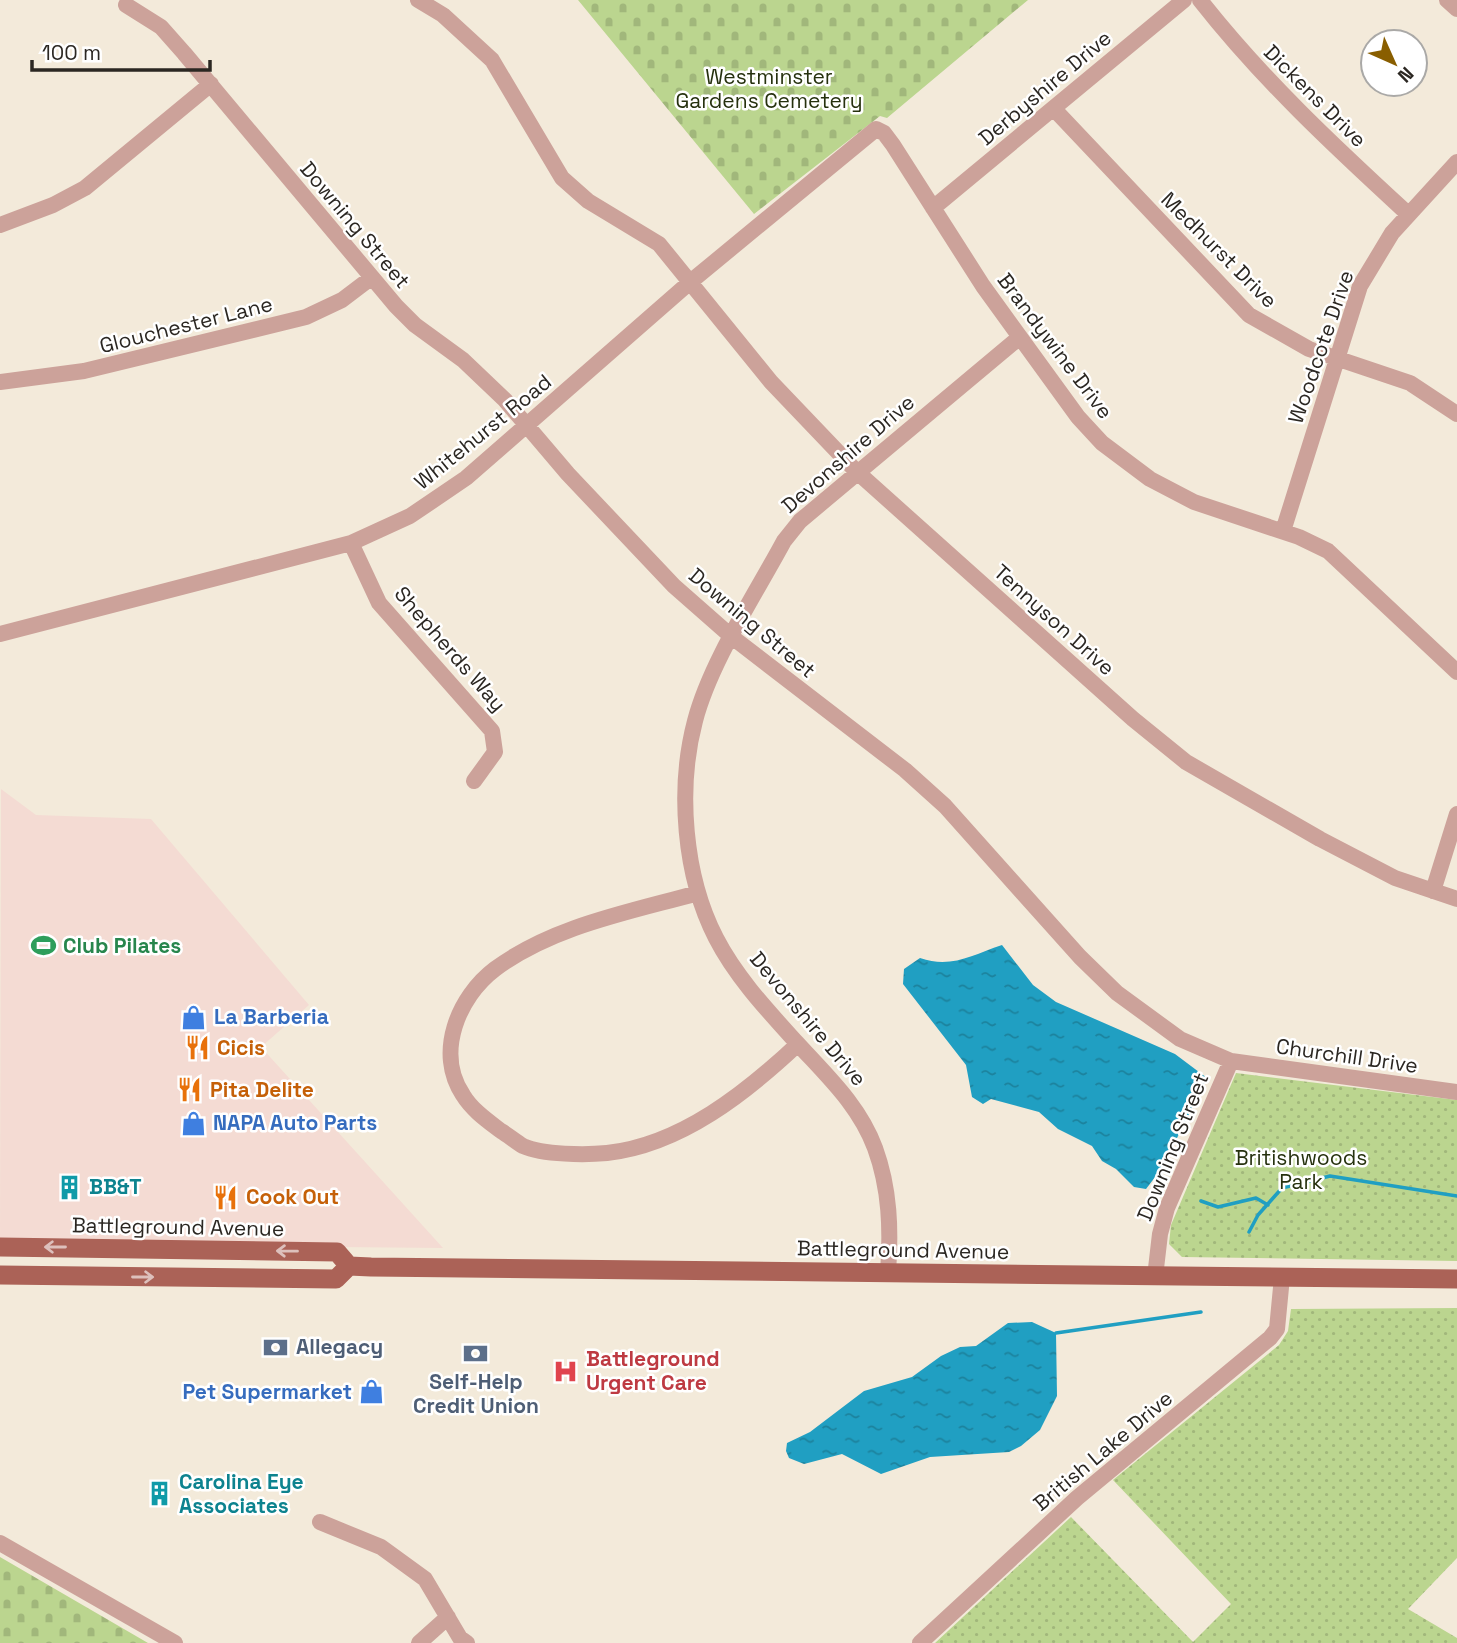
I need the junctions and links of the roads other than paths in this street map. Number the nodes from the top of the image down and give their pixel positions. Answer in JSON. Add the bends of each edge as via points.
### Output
{"nodes":[{"id":1,"x":418,"y":0,"type":"edge"},
{"id":2,"x":1184,"y":0,"type":"edge"},
{"id":3,"x":1200,"y":0,"type":"edge"},
{"id":4,"x":1447,"y":0,"type":"edge"},
{"id":5,"x":126,"y":5,"type":"dead end"},
{"id":6,"x":1457,"y":9,"type":"edge"},
{"id":7,"x":211,"y":84,"type":"junction"},
{"id":8,"x":1054,"y":109,"type":"junction"},
{"id":9,"x":876,"y":129,"type":"joint"},
{"id":10,"x":1457,"y":162,"type":"edge"},
{"id":11,"x":933,"y":208,"type":"junction"},
{"id":12,"x":1408,"y":214,"type":"junction"},
{"id":13,"x":0,"y":225,"type":"edge"},
{"id":14,"x":371,"y":278,"type":"junction"},
{"id":15,"x":689,"y":283,"type":"junction"},
{"id":16,"x":1020,"y":337,"type":"junction"},
{"id":17,"x":1337,"y":359,"type":"junction"},
{"id":18,"x":0,"y":383,"type":"edge"},
{"id":19,"x":1457,"y":414,"type":"edge"},
{"id":20,"x":527,"y":425,"type":"junction"},
{"id":21,"x":856,"y":471,"type":"junction"},
{"id":22,"x":1283,"y":531,"type":"junction"},
{"id":23,"x":351,"y":543,"type":"junction"},
{"id":24,"x":0,"y":634,"type":"edge"},
{"id":25,"x":732,"y":637,"type":"junction"},
{"id":26,"x":1457,"y":672,"type":"edge"},
{"id":27,"x":474,"y":781,"type":"dead end"},
{"id":28,"x":1457,"y":814,"type":"edge"},
{"id":29,"x":1433,"y":891,"type":"junction"},
{"id":30,"x":698,"y":892,"type":"junction"},
{"id":31,"x":1457,"y":899,"type":"edge"},
{"id":32,"x":798,"y":1044,"type":"junction"},
{"id":33,"x":1231,"y":1061,"type":"junction"},
{"id":34,"x":1457,"y":1092,"type":"edge"},
{"id":35,"x":0,"y":1247,"type":"edge"},
{"id":36,"x":134,"y":1249,"type":"junction"},
{"id":37,"x":349,"y":1266,"type":"junction"},
{"id":38,"x":888,"y":1273,"type":"junction"},
{"id":39,"x":0,"y":1275,"type":"edge"},
{"id":40,"x":75,"y":1276,"type":"junction"},
{"id":41,"x":1155,"y":1277,"type":"junction"},
{"id":42,"x":1282,"y":1277,"type":"junction"},
{"id":43,"x":1457,"y":1279,"type":"edge"},
{"id":44,"x":320,"y":1521,"type":"dead end"},
{"id":45,"x":0,"y":1543,"type":"edge"},
{"id":46,"x":448,"y":1616,"type":"junction"},
{"id":47,"x":175,"y":1643,"type":"edge"},
{"id":48,"x":419,"y":1643,"type":"edge"},
{"id":49,"x":467,"y":1643,"type":"edge"},
{"id":50,"x":920,"y":1643,"type":"edge"}],
"edges":[{"from":1,"to":15,"type":"street","name":"Tennyson Drive","via":[[443,15],[492,60],[562,178],[588,201],[659,244]]},
{"from":2,"to":8,"type":"street","name":"Derbyshire Drive"},
{"from":3,"to":12,"type":"street","name":"Dickens Drive","via":[[1265,78]]},
{"from":4,"to":6,"type":"street"},
{"from":5,"to":7,"type":"street","name":"Downing Street","via":[[160,27]]},
{"from":7,"to":13,"type":"street","via":[[85,188]]},
{"from":7,"to":14,"type":"street","name":"Downing Street"},
{"from":8,"to":11,"type":"street","name":"Derbyshire Drive"},
{"from":8,"to":17,"type":"street","name":"Medhurst Drive","via":[[1249,315],[1289,340]]},
{"from":9,"to":11,"type":"street","name":"Brandywine Drive","via":[[893,145]]},
{"from":9,"to":15,"type":"street","name":"Whitehurst Road"},
{"from":10,"to":12,"type":"street","name":"Woodcote Drive"},
{"from":11,"to":16,"type":"street","name":"Brandywine Drive"},
{"from":12,"to":17,"type":"street","name":"Woodcote Drive","via":[[1377,254],[1360,286]]},
{"from":14,"to":18,"type":"street","name":"Glouchester Lane","via":[[342,300],[306,317],[85,371]]},
{"from":14,"to":20,"type":"street","name":"Downing Street","via":[[415,325],[485,380]]},
{"from":15,"to":20,"type":"street","name":"Whitehurst Road"},
{"from":15,"to":21,"type":"street","name":"Tennyson Drive","via":[[771,382]]},
{"from":16,"to":21,"type":"street","name":"Devonshire Drive"},
{"from":16,"to":22,"type":"street","name":"Brandywine Drive","via":[[1082,422],[1132,466],[1200,505]]},
{"from":17,"to":19,"type":"street","name":"Medhurst Drive","via":[[1410,383]]},
{"from":17,"to":22,"type":"street","name":"Woodcote Drive"},
{"from":20,"to":23,"type":"street","name":"Whitehurst Road","via":[[427,506]]},
{"from":20,"to":25,"type":"street","name":"Downing Street","via":[[674,586]]},
{"from":21,"to":25,"type":"street","name":"Devonshire Drive","via":[[784,541]]},
{"from":21,"to":29,"type":"street","name":"Tennyson Drive","via":[[1186,762],[1395,878]]},
{"from":22,"to":26,"type":"street","name":"Brandywine Drive","via":[[1340,559]]},
{"from":23,"to":24,"type":"street","name":"Whitehurst Road"},
{"from":23,"to":27,"type":"street","name":"Shepherds Way","via":[[379,603],[492,731],[495,752]]},
{"from":25,"to":30,"type":"street","name":"Devonshire Drive","via":[[695,719],[688,753],[688,825]]},
{"from":25,"to":33,"type":"street","name":"Downing Street","via":[[945,806],[1117,993],[1180,1039]]},
{"from":28,"to":29,"type":"street"},
{"from":29,"to":31,"type":"street","name":"Tennyson Drive"},
{"from":30,"to":32,"type":"street","name":"Devonshire Drive","via":[[716,938],[741,976]]},
{"from":30,"to":32,"type":"street","via":[[564,932],[494,971],[470,993],[455,1023],[450,1062],[462,1095],[485,1119],[524,1146],[566,1153],[609,1153],[690,1124],[735,1098]]},
{"from":32,"to":38,"type":"street","name":"Devonshire Drive","via":[[838,1085],[874,1146],[888,1199]]},
{"from":33,"to":34,"type":"street","name":"Churchill Drive"},
{"from":33,"to":41,"type":"street","name":"Downing Street","via":[[1167,1208]]},
{"from":36,"to":35,"type":"main road","name":"Battleground Avenue","one_way":true},
{"from":37,"to":36,"type":"main road","name":"Battleground Avenue","one_way":true,"via":[[337,1252]]},
{"from":36,"to":40,"type":"main road","via":[[128,1262],[90,1265]]},
{"from":37,"to":38,"type":"main road","name":"Battleground Avenue"},
{"from":40,"to":37,"type":"main road","name":"Battleground Avenue","one_way":true,"via":[[336,1279]]},
{"from":38,"to":41,"type":"main road","name":"Battleground Avenue"},
{"from":39,"to":40,"type":"main road","name":"Battleground Avenue"},
{"from":41,"to":42,"type":"main road","name":"Battleground Avenue"},
{"from":42,"to":43,"type":"main road","name":"Battleground Avenue"},
{"from":42,"to":50,"type":"street","name":"British Lake Drive","via":[[1277,1329],[1270,1339],[1077,1497]]},
{"from":44,"to":46,"type":"street","via":[[381,1547],[425,1579]]},
{"from":45,"to":47,"type":"street"},
{"from":46,"to":48,"type":"street"},
{"from":46,"to":49,"type":"street"}]}
